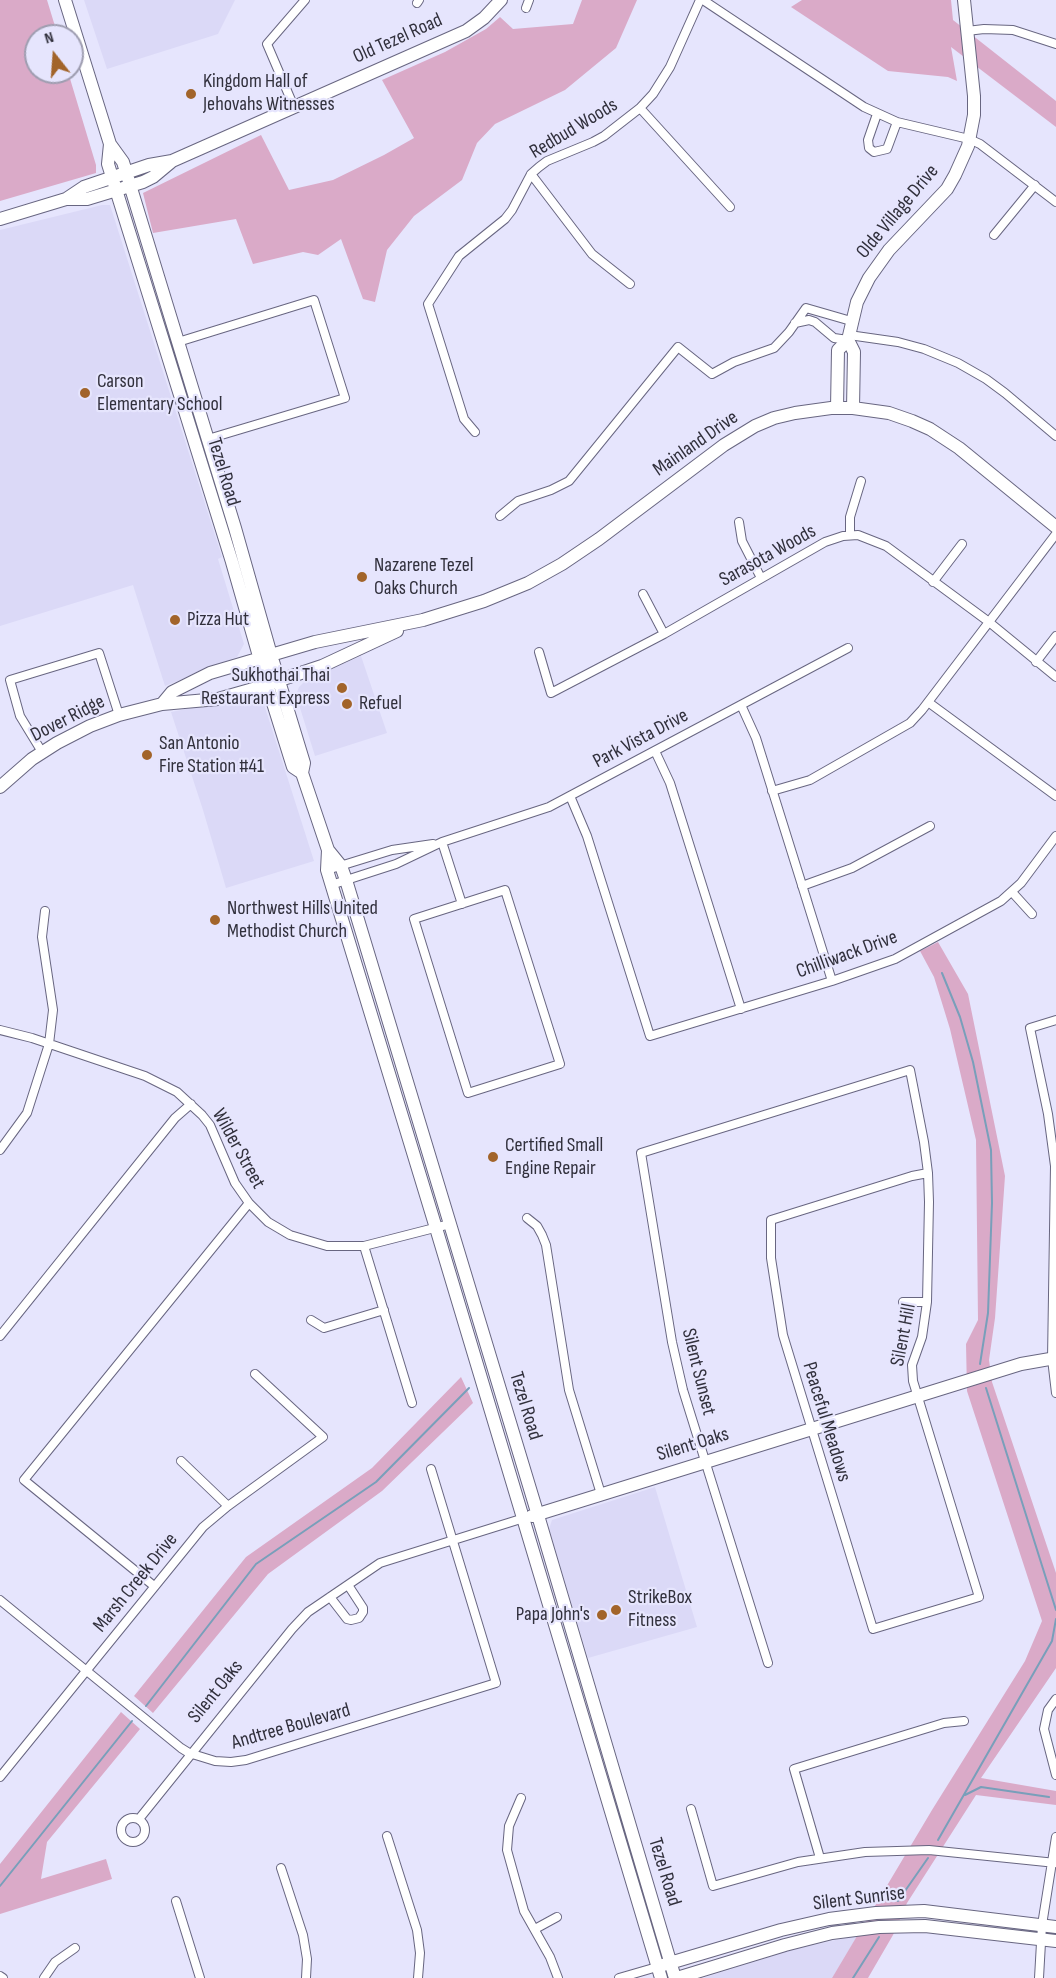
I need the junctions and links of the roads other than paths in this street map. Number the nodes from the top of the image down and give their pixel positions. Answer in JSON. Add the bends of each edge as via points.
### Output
{"nodes":[{"id":1,"x":65,"y":0,"type":"edge"},
{"id":2,"x":305,"y":0,"type":"edge"},
{"id":3,"x":501,"y":0,"type":"edge"},
{"id":4,"x":701,"y":0,"type":"edge"},
{"id":5,"x":964,"y":0,"type":"edge"},
{"id":6,"x":967,"y":31,"type":"junction"},
{"id":7,"x":1056,"y":44,"type":"edge"},
{"id":8,"x":294,"y":107,"type":"junction"},
{"id":9,"x":640,"y":108,"type":"junction"},
{"id":10,"x":877,"y":114,"type":"junction"},
{"id":11,"x":897,"y":122,"type":"junction"},
{"id":12,"x":969,"y":139,"type":"junction"},
{"id":13,"x":110,"y":144,"type":"junction"},
{"id":14,"x":531,"y":174,"type":"junction"},
{"id":15,"x":128,"y":180,"type":"junction"},
{"id":16,"x":114,"y":184,"type":"junction"},
{"id":17,"x":1035,"y":185,"type":"junction"},
{"id":18,"x":1056,"y":202,"type":"edge"},
{"id":19,"x":730,"y":207,"type":"dead end"},
{"id":20,"x":0,"y":219,"type":"edge"},
{"id":21,"x":994,"y":235,"type":"dead end"},
{"id":22,"x":630,"y":284,"type":"dead end"},
{"id":23,"x":851,"y":321,"type":"junction"},
{"id":24,"x":795,"y":323,"type":"junction"},
{"id":25,"x":848,"y":338,"type":"junction"},
{"id":26,"x":178,"y":342,"type":"junction"},
{"id":27,"x":837,"y":408,"type":"junction"},
{"id":28,"x":854,"y":408,"type":"junction"},
{"id":29,"x":475,"y":432,"type":"dead end"},
{"id":30,"x":1056,"y":436,"type":"edge"},
{"id":31,"x":208,"y":439,"type":"junction"},
{"id":32,"x":861,"y":482,"type":"dead end"},
{"id":33,"x":500,"y":516,"type":"dead end"},
{"id":34,"x":739,"y":522,"type":"dead end"},
{"id":35,"x":1056,"y":527,"type":"edge"},
{"id":36,"x":1056,"y":534,"type":"edge"},
{"id":37,"x":850,"y":535,"type":"junction"},
{"id":38,"x":962,"y":544,"type":"dead end"},
{"id":39,"x":761,"y":579,"type":"junction"},
{"id":40,"x":933,"y":582,"type":"junction"},
{"id":41,"x":643,"y":594,"type":"dead end"},
{"id":42,"x":423,"y":620,"type":"junction"},
{"id":43,"x":988,"y":622,"type":"junction"},
{"id":44,"x":664,"y":634,"type":"junction"},
{"id":45,"x":1056,"y":636,"type":"edge"},
{"id":46,"x":848,"y":648,"type":"dead end"},
{"id":47,"x":539,"y":652,"type":"dead end"},
{"id":48,"x":265,"y":656,"type":"junction"},
{"id":49,"x":1036,"y":662,"type":"junction"},
{"id":50,"x":1056,"y":677,"type":"edge"},
{"id":51,"x":273,"y":682,"type":"junction"},
{"id":52,"x":928,"y":702,"type":"junction"},
{"id":53,"x":162,"y":704,"type":"junction"},
{"id":54,"x":741,"y":705,"type":"junction"},
{"id":55,"x":119,"y":715,"type":"junction"},
{"id":56,"x":655,"y":751,"type":"junction"},
{"id":57,"x":42,"y":752,"type":"junction"},
{"id":58,"x":0,"y":787,"type":"edge"},
{"id":59,"x":772,"y":791,"type":"junction"},
{"id":60,"x":570,"y":796,"type":"junction"},
{"id":61,"x":1056,"y":796,"type":"edge"},
{"id":62,"x":930,"y":826,"type":"dead end"},
{"id":63,"x":1056,"y":836,"type":"edge"},
{"id":64,"x":442,"y":842,"type":"junction"},
{"id":65,"x":328,"y":850,"type":"junction"},
{"id":66,"x":341,"y":866,"type":"junction"},
{"id":67,"x":327,"y":870,"type":"junction"},
{"id":68,"x":346,"y":880,"type":"junction"},
{"id":69,"x":331,"y":885,"type":"junction"},
{"id":70,"x":802,"y":886,"type":"junction"},
{"id":71,"x":1012,"y":892,"type":"junction"},
{"id":72,"x":462,"y":904,"type":"junction"},
{"id":73,"x":45,"y":911,"type":"dead end"},
{"id":74,"x":1032,"y":914,"type":"dead end"},
{"id":75,"x":832,"y":981,"type":"junction"},
{"id":76,"x":741,"y":1009,"type":"junction"},
{"id":77,"x":1056,"y":1020,"type":"edge"},
{"id":78,"x":0,"y":1030,"type":"edge"},
{"id":79,"x":49,"y":1044,"type":"junction"},
{"id":80,"x":190,"y":1104,"type":"junction"},
{"id":81,"x":0,"y":1150,"type":"edge"},
{"id":82,"x":641,"y":1153,"type":"joint"},
{"id":83,"x":928,"y":1173,"type":"junction"},
{"id":84,"x":249,"y":1203,"type":"junction"},
{"id":85,"x":527,"y":1218,"type":"dead end"},
{"id":86,"x":450,"y":1224,"type":"junction"},
{"id":87,"x":436,"y":1228,"type":"junction"},
{"id":88,"x":364,"y":1246,"type":"junction"},
{"id":89,"x":903,"y":1302,"type":"dead end"},
{"id":90,"x":927,"y":1302,"type":"junction"},
{"id":91,"x":384,"y":1310,"type":"junction"},
{"id":92,"x":311,"y":1320,"type":"dead end"},
{"id":93,"x":0,"y":1336,"type":"edge"},
{"id":94,"x":1054,"y":1358,"type":"edge"},
{"id":95,"x":255,"y":1374,"type":"dead end"},
{"id":96,"x":1056,"y":1393,"type":"edge"},
{"id":97,"x":917,"y":1396,"type":"junction"},
{"id":98,"x":412,"y":1403,"type":"dead end"},
{"id":99,"x":811,"y":1429,"type":"junction"},
{"id":100,"x":181,"y":1461,"type":"dead end"},
{"id":101,"x":705,"y":1462,"type":"junction"},
{"id":102,"x":431,"y":1469,"type":"dead end"},
{"id":103,"x":601,"y":1494,"type":"junction"},
{"id":104,"x":228,"y":1506,"type":"junction"},
{"id":105,"x":538,"y":1514,"type":"junction"},
{"id":106,"x":524,"y":1518,"type":"junction"},
{"id":107,"x":452,"y":1540,"type":"junction"},
{"id":108,"x":348,"y":1585,"type":"junction"},
{"id":109,"x":154,"y":1586,"type":"junction"},
{"id":110,"x":330,"y":1597,"type":"junction"},
{"id":111,"x":0,"y":1600,"type":"edge"},
{"id":112,"x":873,"y":1629,"type":"joint"},
{"id":113,"x":768,"y":1663,"type":"dead end"},
{"id":114,"x":86,"y":1670,"type":"junction"},
{"id":115,"x":1056,"y":1699,"type":"edge"},
{"id":116,"x":964,"y":1721,"type":"dead end"},
{"id":117,"x":192,"y":1754,"type":"junction"},
{"id":118,"x":1056,"y":1775,"type":"edge"},
{"id":119,"x":0,"y":1777,"type":"edge"},
{"id":120,"x":521,"y":1798,"type":"dead end"},
{"id":121,"x":691,"y":1809,"type":"dead end"},
{"id":122,"x":139,"y":1820,"type":"dead end"},
{"id":123,"x":387,"y":1836,"type":"dead end"},
{"id":124,"x":1056,"y":1837,"type":"edge"},
{"id":125,"x":820,"y":1858,"type":"junction"},
{"id":126,"x":1054,"y":1863,"type":"edge"},
{"id":127,"x":281,"y":1868,"type":"dead end"},
{"id":128,"x":176,"y":1901,"type":"dead end"},
{"id":129,"x":556,"y":1917,"type":"dead end"},
{"id":130,"x":1042,"y":1925,"type":"junction"},
{"id":131,"x":1056,"y":1927,"type":"edge"},
{"id":132,"x":535,"y":1929,"type":"junction"},
{"id":133,"x":1042,"y":1939,"type":"junction"},
{"id":134,"x":1056,"y":1941,"type":"edge"},
{"id":135,"x":75,"y":1948,"type":"dead end"},
{"id":136,"x":671,"y":1963,"type":"junction"},
{"id":137,"x":659,"y":1972,"type":"edge"},
{"id":138,"x":44,"y":1978,"type":"edge"},
{"id":139,"x":200,"y":1978,"type":"edge"},
{"id":140,"x":306,"y":1978,"type":"edge"},
{"id":141,"x":418,"y":1978,"type":"edge"},
{"id":142,"x":558,"y":1978,"type":"edge"},
{"id":143,"x":619,"y":1978,"type":"edge"},
{"id":144,"x":676,"y":1978,"type":"edge"},
{"id":145,"x":1039,"y":1978,"type":"edge"}],
"edges":[{"from":1,"to":13,"type":"main road","name":"Tezel Road"},
{"from":2,"to":8,"type":"street","via":[[267,44]]},
{"from":3,"to":8,"type":"main road","name":"Old Tezel Road","via":[[466,31]]},
{"from":4,"to":9,"type":"street","name":"Redbud Woods","via":[[670,68]]},
{"from":4,"to":10,"type":"street"},
{"from":5,"to":6,"type":"main road","name":"Olde Village Drive"},
{"from":6,"to":7,"type":"street","via":[[1013,30]]},
{"from":6,"to":12,"type":"main road","name":"Olde Village Drive","via":[[974,96]]},
{"from":8,"to":15,"type":"main road","name":"Old Tezel Road","via":[[172,161],[149,165]]},
{"from":9,"to":14,"type":"street","name":"Redbud Woods","via":[[604,136],[548,160]]},
{"from":9,"to":19,"type":"street"},
{"from":10,"to":11,"type":"street"},
{"from":10,"to":11,"type":"street","via":[[868,140],[874,152],[887,149]]},
{"from":11,"to":12,"type":"street"},
{"from":12,"to":17,"type":"street"},
{"from":12,"to":23,"type":"main road","name":"Olde Village Drive","via":[[947,189],[889,250],[869,278]]},
{"from":13,"to":15,"type":"main road","name":"Tezel Road","via":[[122,160]]},
{"from":13,"to":16,"type":"main road","name":"Tezel Road","via":[[108,164]]},
{"from":14,"to":22,"type":"street","via":[[592,254]]},
{"from":14,"to":29,"type":"street","name":"Redbud Woods","via":[[505,219],[459,256],[428,304],[464,419]]},
{"from":15,"to":16,"type":"main road","name":"Old Tezel Road"},
{"from":15,"to":26,"type":"main road","name":"Tezel Road"},
{"from":16,"to":20,"type":"main road","name":"Old Tezel Road","via":[[84,187],[66,199]]},
{"from":16,"to":48,"type":"main road","name":"Tezel Road"},
{"from":17,"to":18,"type":"street"},
{"from":17,"to":21,"type":"street"},
{"from":23,"to":24,"type":"street","via":[[806,308]]},
{"from":23,"to":25,"type":"main road","name":"Olde Village Drive"},
{"from":24,"to":25,"type":"street","via":[[809,320],[828,335]]},
{"from":24,"to":33,"type":"street","via":[[774,348],[712,374],[678,347],[569,481],[518,501]]},
{"from":25,"to":27,"type":"main road","name":"Olde Village Drive","via":[[838,350]]},
{"from":25,"to":28,"type":"main road","name":"Olde Village Drive","via":[[854,352]]},
{"from":25,"to":30,"type":"street","via":[[898,342],[958,363],[1005,393]]},
{"from":26,"to":31,"type":"main road","name":"Tezel Road"},
{"from":26,"to":31,"type":"street","via":[[314,300],[345,398]]},
{"from":27,"to":28,"type":"main road","name":"Mainland Drive"},
{"from":27,"to":42,"type":"main road","name":"Mainland Drive","via":[[795,412],[755,426],[562,564],[504,593]]},
{"from":28,"to":35,"type":"main road","name":"Mainland Drive","via":[[889,413],[930,429]]},
{"from":31,"to":48,"type":"main road","name":"Tezel Road"},
{"from":32,"to":37,"type":"street","via":[[850,517]]},
{"from":34,"to":39,"type":"street","via":[[742,541]]},
{"from":36,"to":43,"type":"street"},
{"from":37,"to":39,"type":"street","name":"Sarasota Woods","via":[[825,542]]},
{"from":37,"to":40,"type":"street","via":[[871,538],[886,546]]},
{"from":38,"to":40,"type":"street"},
{"from":39,"to":44,"type":"street","name":"Sarasota Woods"},
{"from":40,"to":43,"type":"street"},
{"from":41,"to":44,"type":"street"},
{"from":42,"to":48,"type":"main road","name":"Mainland Drive"},
{"from":42,"to":51,"type":"main road","name":"Mainland Drive","via":[[322,666]]},
{"from":43,"to":49,"type":"street"},
{"from":43,"to":52,"type":"street"},
{"from":44,"to":47,"type":"street","name":"Sarasota Woods","via":[[552,693]]},
{"from":45,"to":49,"type":"street"},
{"from":46,"to":54,"type":"street","name":"Park Vista Drive"},
{"from":48,"to":51,"type":"main road","name":"Tezel Road"},
{"from":48,"to":53,"type":"main road","name":"Dover Ridge","via":[[210,673],[172,692]]},
{"from":49,"to":50,"type":"street"},
{"from":51,"to":53,"type":"main road","name":"Dover Ridge","via":[[218,699]]},
{"from":51,"to":65,"type":"main road","name":"Tezel Road","via":[[304,763],[302,773]]},
{"from":52,"to":59,"type":"street","via":[[910,723],[891,735],[810,780]]},
{"from":52,"to":61,"type":"street"},
{"from":53,"to":55,"type":"main road","name":"Dover Ridge"},
{"from":54,"to":56,"type":"street","name":"Park Vista Drive"},
{"from":54,"to":59,"type":"street"},
{"from":55,"to":57,"type":"main road","name":"Dover Ridge"},
{"from":55,"to":57,"type":"street","via":[[99,653],[10,680],[20,716]]},
{"from":56,"to":60,"type":"street","name":"Park Vista Drive"},
{"from":56,"to":76,"type":"street","via":[[670,783]]},
{"from":57,"to":58,"type":"main road","name":"Dover Ridge"},
{"from":59,"to":70,"type":"street"},
{"from":60,"to":64,"type":"street","name":"Park Vista Drive","via":[[536,813]]},
{"from":60,"to":76,"type":"street","name":"Chilliwack Drive","via":[[587,836],[650,1036]]},
{"from":62,"to":70,"type":"street","via":[[852,868]]},
{"from":63,"to":71,"type":"street","name":"Chilliwack Drive"},
{"from":64,"to":66,"type":"street","name":"Park Vista Drive","via":[[392,850]]},
{"from":64,"to":68,"type":"street","name":"Park Vista Drive","via":[[396,864]]},
{"from":64,"to":72,"type":"street"},
{"from":65,"to":66,"type":"main road","name":"Tezel Road"},
{"from":65,"to":67,"type":"main road","name":"Tezel Road"},
{"from":66,"to":67,"type":"street","name":"Park Vista Drive"},
{"from":66,"to":68,"type":"main road","name":"Tezel Road"},
{"from":67,"to":69,"type":"main road","name":"Tezel Road"},
{"from":68,"to":69,"type":"street","name":"Park Vista Drive"},
{"from":68,"to":86,"type":"main road","name":"Tezel Road"},
{"from":69,"to":87,"type":"main road","name":"Tezel Road"},
{"from":70,"to":75,"type":"street"},
{"from":71,"to":74,"type":"street"},
{"from":71,"to":75,"type":"street","name":"Chilliwack Drive","via":[[895,958]]},
{"from":72,"to":72,"type":"street","via":[[414,919],[468,1093],[560,1064],[505,890]]},
{"from":73,"to":79,"type":"street","via":[[43,949],[53,1010]]},
{"from":75,"to":76,"type":"street","name":"Chilliwack Drive"},
{"from":77,"to":94,"type":"street","via":[[1030,1028],[1055,1166]]},
{"from":78,"to":79,"type":"street","name":"Wilder Street"},
{"from":79,"to":80,"type":"street","name":"Wilder Street","via":[[156,1080]]},
{"from":79,"to":81,"type":"street","via":[[27,1113]]},
{"from":80,"to":84,"type":"street","name":"Wilder Street","via":[[210,1125],[235,1183]]},
{"from":80,"to":93,"type":"street"},
{"from":82,"to":83,"type":"street","name":"Silent Hill","via":[[910,1070]]},
{"from":82,"to":101,"type":"street","name":"Silent Sunset","via":[[672,1342]]},
{"from":83,"to":90,"type":"street","name":"Silent Hill"},
{"from":83,"to":99,"type":"street","name":"Peaceful Meadows","via":[[771,1220],[778,1314]]},
{"from":84,"to":88,"type":"street","name":"Wilder Street","via":[[273,1226],[302,1240],[327,1246]]},
{"from":84,"to":109,"type":"street","via":[[24,1480]]},
{"from":85,"to":103,"type":"street","via":[[537,1226],[546,1245],[569,1390]]},
{"from":86,"to":87,"type":"street","name":"Wilder Street"},
{"from":86,"to":105,"type":"main road","name":"Tezel Road"},
{"from":87,"to":88,"type":"street","name":"Wilder Street"},
{"from":87,"to":106,"type":"main road","name":"Tezel Road"},
{"from":88,"to":91,"type":"street"},
{"from":89,"to":90,"type":"street"},
{"from":90,"to":97,"type":"street","name":"Silent Hill","via":[[922,1337],[912,1365]]},
{"from":91,"to":92,"type":"street","via":[[324,1328]]},
{"from":91,"to":98,"type":"street"},
{"from":94,"to":96,"type":"street"},
{"from":94,"to":97,"type":"main road","name":"Silent Oaks","via":[[1021,1364]]},
{"from":95,"to":104,"type":"street","name":"Marsh Creek Drive","via":[[323,1437]]},
{"from":97,"to":99,"type":"main road","name":"Silent Oaks"},
{"from":97,"to":112,"type":"street","name":"Silent Hill","via":[[979,1598]]},
{"from":99,"to":101,"type":"main road","name":"Silent Oaks"},
{"from":99,"to":112,"type":"street","name":"Peaceful Meadows"},
{"from":100,"to":104,"type":"street"},
{"from":101,"to":103,"type":"main road","name":"Silent Oaks"},
{"from":101,"to":113,"type":"street","name":"Silent Sunset"},
{"from":102,"to":107,"type":"street"},
{"from":103,"to":105,"type":"main road","name":"Silent Oaks"},
{"from":104,"to":109,"type":"street","name":"Marsh Creek Drive","via":[[203,1527]]},
{"from":105,"to":106,"type":"main road","name":"Silent Oaks"},
{"from":105,"to":136,"type":"main road","name":"Tezel Road"},
{"from":106,"to":107,"type":"street","name":"Silent Oaks"},
{"from":106,"to":137,"type":"main road","name":"Tezel Road"},
{"from":107,"to":108,"type":"street","name":"Silent Oaks","via":[[380,1563]]},
{"from":107,"to":117,"type":"street","name":"Andtree Boulevard","via":[[496,1683],[246,1760],[215,1761]]},
{"from":108,"to":110,"type":"street","name":"Silent Oaks"},
{"from":108,"to":110,"type":"street","via":[[363,1608],[359,1618],[347,1619]]},
{"from":109,"to":114,"type":"street","name":"Marsh Creek Drive"},
{"from":110,"to":117,"type":"street","name":"Silent Oaks","via":[[300,1620]]},
{"from":111,"to":114,"type":"street","name":"Andtree Boulevard"},
{"from":114,"to":117,"type":"street","name":"Andtree Boulevard","via":[[172,1742]]},
{"from":114,"to":119,"type":"street","name":"Marsh Creek Drive"},
{"from":115,"to":118,"type":"street","via":[[1045,1718],[1044,1729]]},
{"from":116,"to":125,"type":"street","via":[[944,1723],[794,1769]]},
{"from":117,"to":122,"type":"street","name":"Silent Oaks"},
{"from":120,"to":132,"type":"street","via":[[509,1826],[507,1850],[524,1911]]},
{"from":121,"to":125,"type":"street","via":[[713,1886]]},
{"from":123,"to":141,"type":"street","via":[[417,1930]]},
{"from":124,"to":126,"type":"street"},
{"from":125,"to":126,"type":"street","via":[[916,1850]]},
{"from":126,"to":130,"type":"street"},
{"from":127,"to":140,"type":"street","via":[[303,1935]]},
{"from":128,"to":139,"type":"street"},
{"from":129,"to":132,"type":"street"},
{"from":130,"to":131,"type":"main road","name":"Silent Sunrise"},
{"from":130,"to":133,"type":"street"},
{"from":130,"to":136,"type":"main road","name":"Silent Sunrise","via":[[924,1911],[876,1912],[782,1930]]},
{"from":132,"to":142,"type":"street"},
{"from":133,"to":134,"type":"main road","name":"Silent Sunrise"},
{"from":133,"to":144,"type":"main road","name":"Silent Sunrise","via":[[925,1926],[879,1927],[785,1945]]},
{"from":133,"to":145,"type":"street"},
{"from":135,"to":138,"type":"street","via":[[55,1962]]},
{"from":136,"to":137,"type":"main road","name":"Silent Sunrise"},
{"from":136,"to":144,"type":"main road","name":"Tezel Road"},
{"from":137,"to":143,"type":"street"}]}
